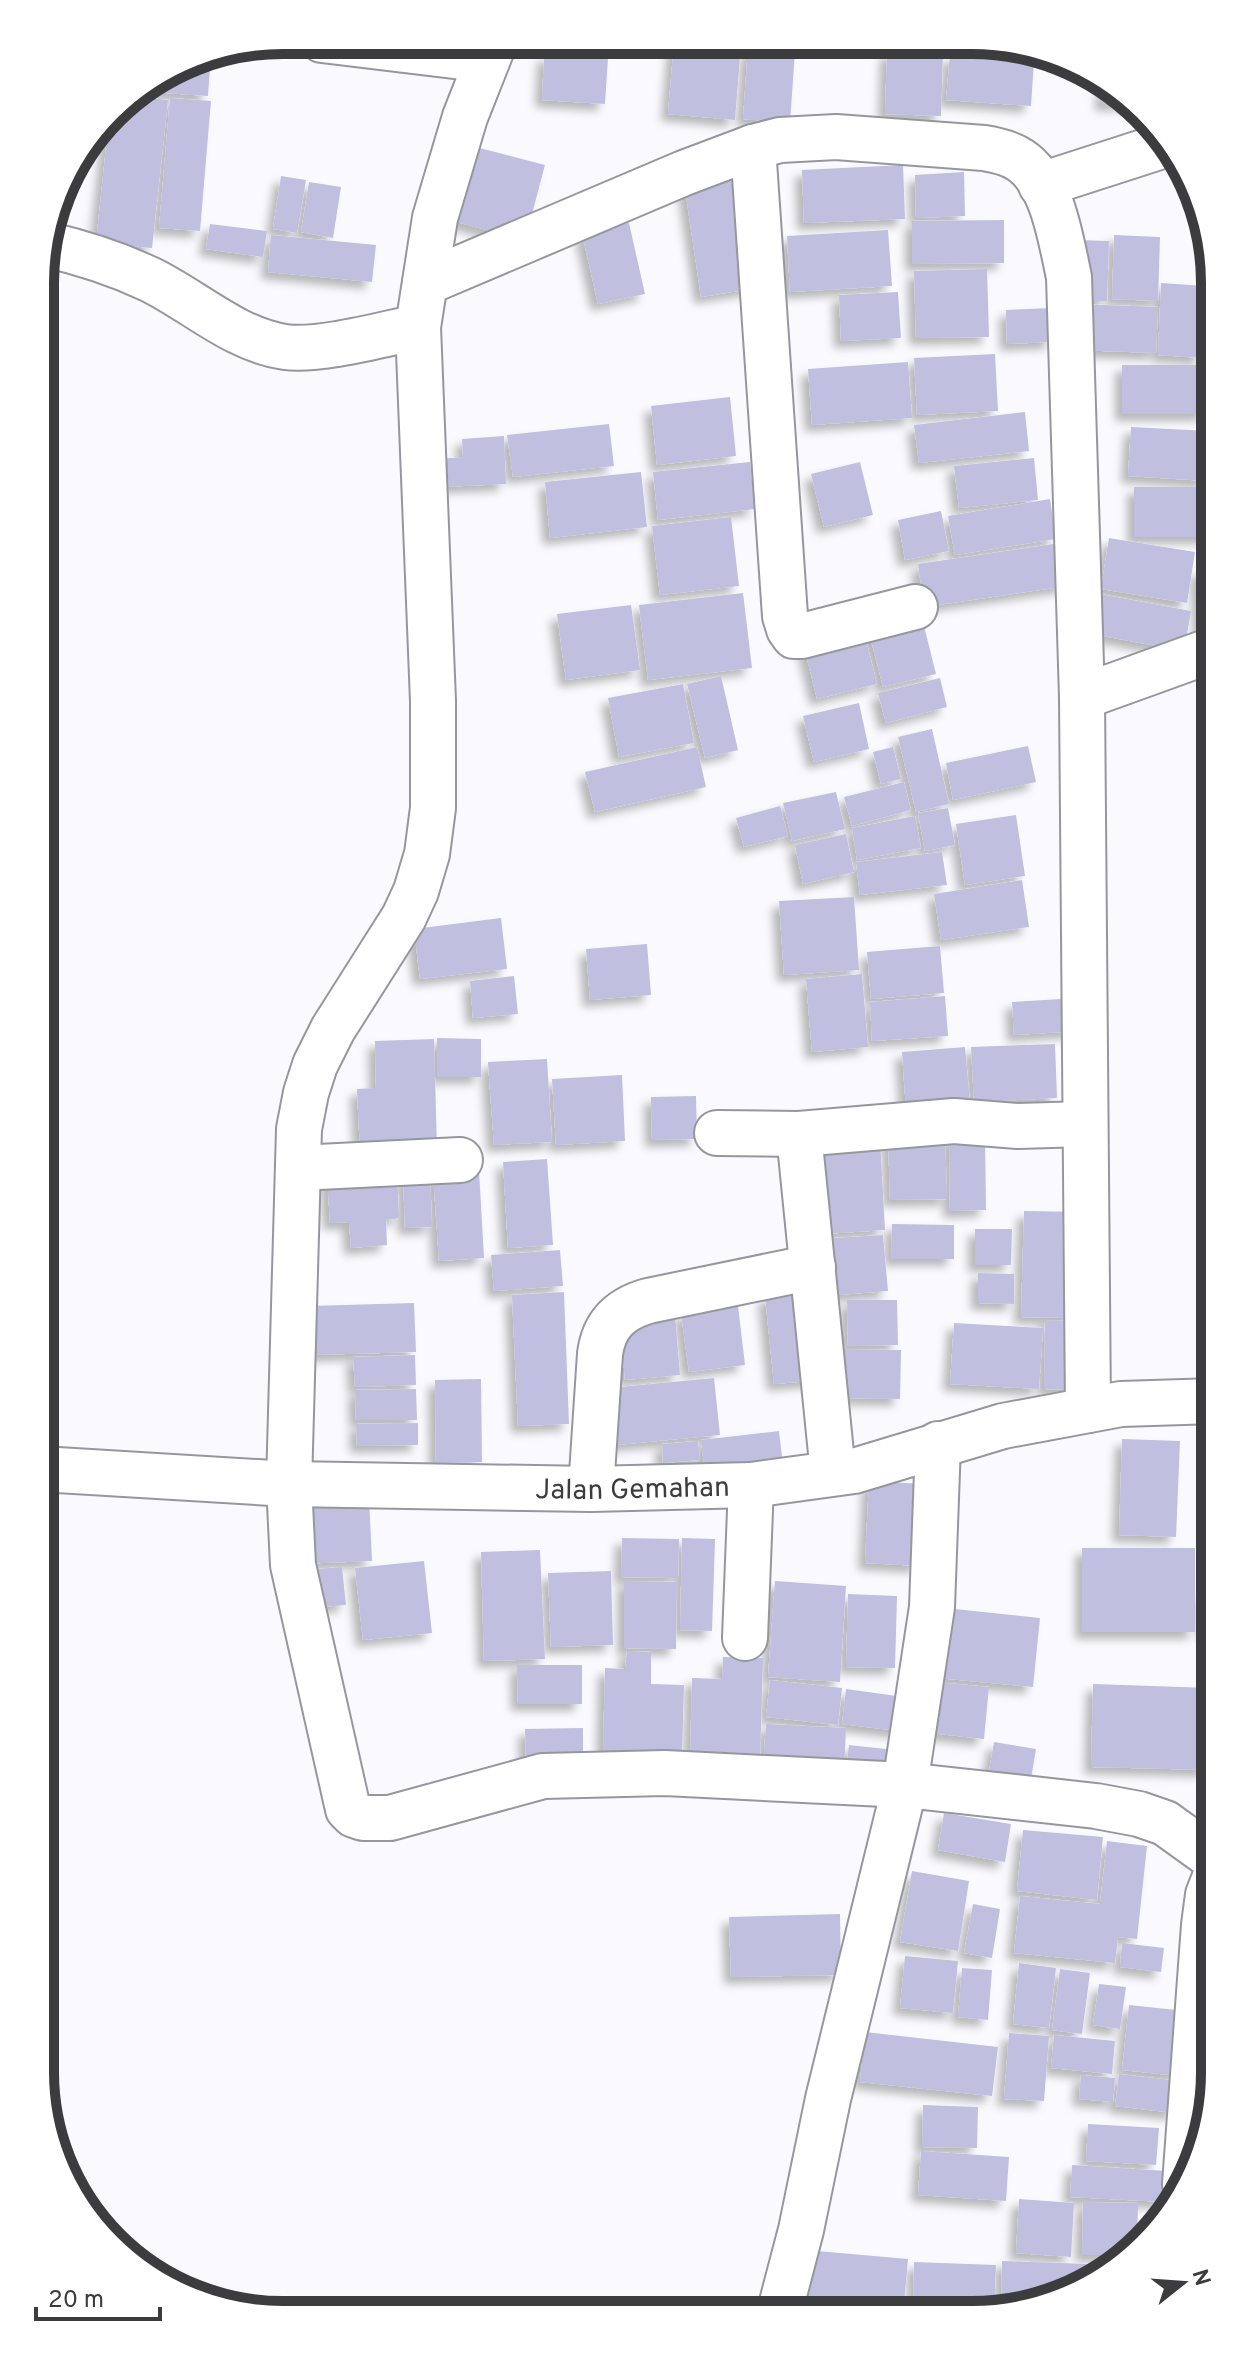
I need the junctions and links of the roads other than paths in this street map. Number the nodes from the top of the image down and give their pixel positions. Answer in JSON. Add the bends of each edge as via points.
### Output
{"nodes":[{"id":1,"x":490,"y":54,"type":"edge"},
{"id":2,"x":753,"y":147,"type":"junction"},
{"id":3,"x":1156,"y":148,"type":"edge"},
{"id":4,"x":1041,"y":185,"type":"junction"},
{"id":5,"x":57,"y":247,"type":"edge"},
{"id":6,"x":425,"y":283,"type":"junction"},
{"id":7,"x":418,"y":327,"type":"junction"},
{"id":8,"x":915,"y":607,"type":"dead end"},
{"id":9,"x":1201,"y":654,"type":"edge"},
{"id":10,"x":1082,"y":697,"type":"junction"},
{"id":11,"x":1085,"y":1124,"type":"junction"},
{"id":12,"x":717,"y":1133,"type":"dead end"},
{"id":13,"x":799,"y":1134,"type":"junction"},
{"id":14,"x":460,"y":1160,"type":"dead end"},
{"id":15,"x":298,"y":1168,"type":"junction"},
{"id":16,"x":813,"y":1267,"type":"junction"},
{"id":17,"x":1201,"y":1401,"type":"edge"},
{"id":18,"x":1088,"y":1410,"type":"junction"},
{"id":19,"x":938,"y":1444,"type":"junction"},
{"id":20,"x":54,"y":1470,"type":"edge"},
{"id":21,"x":833,"y":1473,"type":"junction"},
{"id":22,"x":289,"y":1484,"type":"junction"},
{"id":23,"x":751,"y":1485,"type":"junction"},
{"id":24,"x":591,"y":1489,"type":"junction"},
{"id":25,"x":745,"y":1638,"type":"dead end"},
{"id":26,"x":905,"y":1785,"type":"junction"},
{"id":27,"x":1201,"y":1849,"type":"edge"},
{"id":28,"x":1201,"y":2032,"type":"edge"},
{"id":29,"x":1189,"y":2144,"type":"edge"},
{"id":30,"x":782,"y":2301,"type":"edge"}],
"edges":[{"from":1,"to":6,"type":"street","via":[[435,218]]},
{"from":2,"to":4,"type":"street","via":[[836,137],[984,148],[1021,160]]},
{"from":2,"to":6,"type":"street"},
{"from":2,"to":8,"type":"street","via":[[789,629],[802,636]]},
{"from":3,"to":4,"type":"street"},
{"from":4,"to":10,"type":"street","via":[[1057,223],[1069,277]]},
{"from":5,"to":7,"type":"street","via":[[150,279],[239,330],[283,347]]},
{"from":6,"to":7,"type":"street"},
{"from":7,"to":15,"type":"street","via":[[433,701],[433,808],[427,854],[404,917],[315,1065],[299,1129]]},
{"from":9,"to":10,"type":"street"},
{"from":10,"to":11,"type":"street"},
{"from":11,"to":13,"type":"street","via":[[954,1121]]},
{"from":11,"to":18,"type":"street"},
{"from":12,"to":13,"type":"street"},
{"from":13,"to":16,"type":"street"},
{"from":14,"to":15,"type":"street"},
{"from":15,"to":22,"type":"street"},
{"from":16,"to":21,"type":"street"},
{"from":16,"to":24,"type":"street","via":[[648,1301],[614,1319],[602,1344]]},
{"from":17,"to":18,"type":"street","name":"Jalan Gemahan"},
{"from":18,"to":19,"type":"street","name":"Jalan Gemahan"},
{"from":19,"to":21,"type":"street","name":"Jalan Gemahan"},
{"from":19,"to":26,"type":"street","via":[[932,1607]]},
{"from":20,"to":22,"type":"street","name":"Jalan Gemahan"},
{"from":21,"to":23,"type":"street","name":"Jalan Gemahan"},
{"from":22,"to":24,"type":"street","name":"Jalan Gemahan"},
{"from":22,"to":26,"type":"street","via":[[293,1565],[345,1800],[354,1815],[390,1818],[543,1776],[665,1773]]},
{"from":23,"to":24,"type":"street","name":"Jalan Gemahan"},
{"from":23,"to":25,"type":"street"},
{"from":26,"to":27,"type":"street","via":[[1139,1814],[1165,1823]]},
{"from":26,"to":30,"type":"street"},
{"from":28,"to":29,"type":"street"}]}
